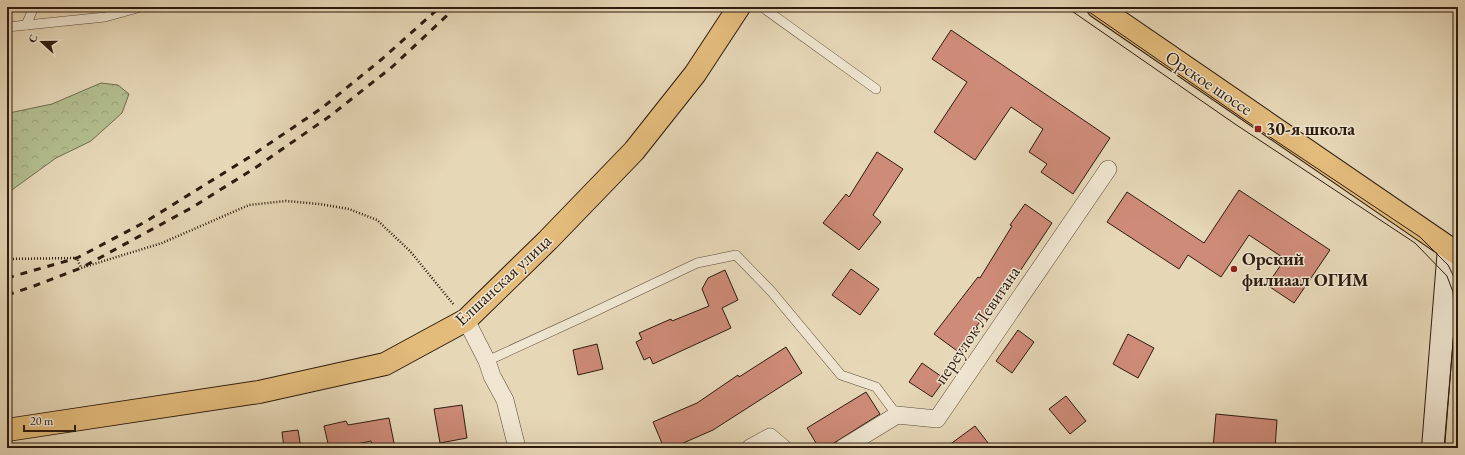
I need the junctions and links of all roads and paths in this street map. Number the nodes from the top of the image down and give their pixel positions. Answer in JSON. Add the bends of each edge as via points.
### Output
{"nodes":[{"id":1,"x":34,"y":7,"type":"edge"},
{"id":2,"x":141,"y":7,"type":"edge"},
{"id":3,"x":739,"y":7,"type":"edge"},
{"id":4,"x":762,"y":7,"type":"edge"},
{"id":5,"x":1098,"y":7,"type":"edge"},
{"id":6,"x":26,"y":25,"type":"junction"},
{"id":7,"x":7,"y":27,"type":"edge"},
{"id":8,"x":876,"y":89,"type":"dead end"},
{"id":9,"x":1108,"y":169,"type":"dead end"},
{"id":10,"x":1454,"y":251,"type":"edge"},
{"id":11,"x":7,"y":259,"type":"edge"},
{"id":12,"x":466,"y":320,"type":"junction"},
{"id":13,"x":487,"y":361,"type":"junction"},
{"id":14,"x":897,"y":415,"type":"junction"},
{"id":15,"x":7,"y":430,"type":"edge"},
{"id":16,"x":517,"y":448,"type":"edge"},
{"id":17,"x":750,"y":448,"type":"edge"},
{"id":18,"x":782,"y":448,"type":"edge"},
{"id":19,"x":843,"y":448,"type":"edge"},
{"id":20,"x":1433,"y":448,"type":"edge"}],
"edges":[{"from":1,"to":6,"type":"lane"},
{"from":2,"to":6,"type":"lane","via":[[105,16]]},
{"from":3,"to":12,"type":"main road","name":"Елшанская улица","via":[[695,74],[634,151]]},
{"from":4,"to":8,"type":"lane"},
{"from":5,"to":10,"type":"main road","name":"Орское шоссе"},
{"from":6,"to":7,"type":"lane"},
{"from":9,"to":14,"type":"street","name":"переулок Левитана","via":[[937,419]]},
{"from":10,"to":20,"type":"main road"},
{"from":11,"to":12,"type":"path","via":[[77,258],[82,268],[162,243],[249,206],[286,201],[319,204],[349,209],[377,220],[410,251]]},
{"from":12,"to":13,"type":"street"},
{"from":12,"to":15,"type":"main road","name":"Елшанская улица","via":[[385,364],[259,392]]},
{"from":13,"to":14,"type":"lane","via":[[697,263],[736,255],[771,291],[842,375],[876,387]]},
{"from":13,"to":16,"type":"street","via":[[504,400]]},
{"from":14,"to":19,"type":"street"},
{"from":17,"to":18,"type":"street","via":[[770,437]]}]}
